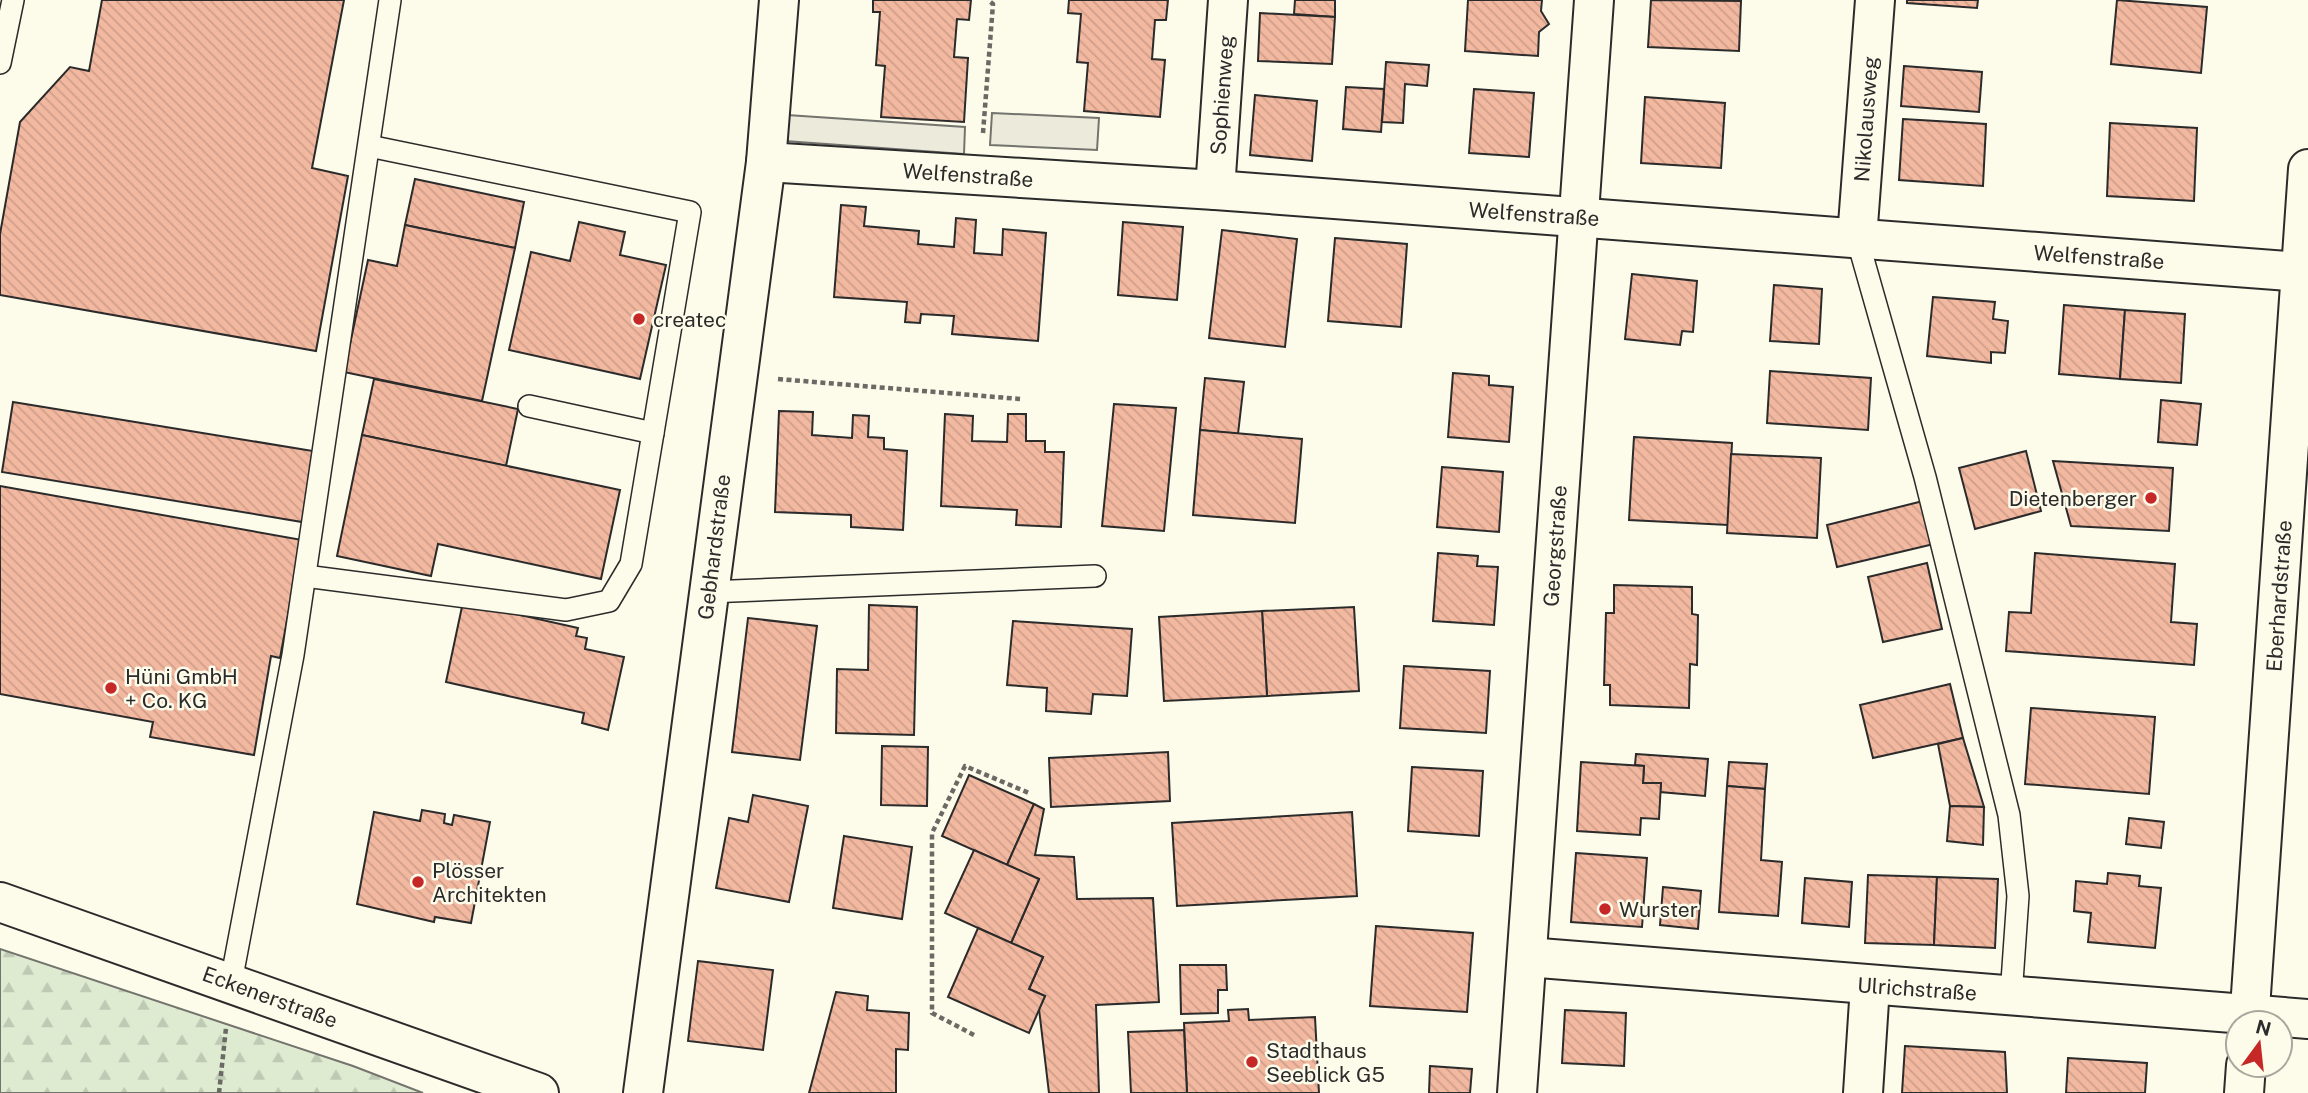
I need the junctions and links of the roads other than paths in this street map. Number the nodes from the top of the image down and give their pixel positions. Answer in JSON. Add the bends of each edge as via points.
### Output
{"nodes":[{"id":1,"x":13,"y":0,"type":"edge"},
{"id":2,"x":390,"y":0,"type":"edge"},
{"id":3,"x":779,"y":0,"type":"edge"},
{"id":4,"x":1228,"y":0,"type":"edge"},
{"id":5,"x":1594,"y":0,"type":"edge"},
{"id":6,"x":1875,"y":0,"type":"edge"},
{"id":7,"x":0,"y":63,"type":"edge"},
{"id":8,"x":369,"y":146,"type":"junction"},
{"id":9,"x":766,"y":162,"type":"junction"},
{"id":10,"x":2308,"y":169,"type":"edge"},
{"id":11,"x":1215,"y":190,"type":"junction"},
{"id":12,"x":1577,"y":218,"type":"junction"},
{"id":13,"x":1857,"y":238,"type":"junction"},
{"id":14,"x":2302,"y":272,"type":"junction"},
{"id":15,"x":529,"y":406,"type":"dead end"},
{"id":16,"x":653,"y":433,"type":"junction"},
{"id":17,"x":305,"y":576,"type":"junction"},
{"id":18,"x":1095,"y":576,"type":"dead end"},
{"id":19,"x":708,"y":592,"type":"junction"},
{"id":20,"x":0,"y":902,"type":"edge"},
{"id":21,"x":1527,"y":957,"type":"junction"},
{"id":22,"x":231,"y":982,"type":"junction"},
{"id":23,"x":1870,"y":986,"type":"junction"},
{"id":24,"x":2011,"y":996,"type":"junction"},
{"id":25,"x":2250,"y":1009,"type":"edge"},
{"id":26,"x":2224,"y":1017,"type":"edge"},
{"id":27,"x":539,"y":1093,"type":"edge"},
{"id":28,"x":643,"y":1093,"type":"edge"},
{"id":29,"x":1517,"y":1093,"type":"edge"},
{"id":30,"x":1863,"y":1093,"type":"edge"}],
"edges":[{"from":1,"to":7,"type":"lane"},
{"from":2,"to":8,"type":"lane"},
{"from":3,"to":9,"type":"street","name":"Gebhardstraße"},
{"from":4,"to":11,"type":"street","name":"Sophienweg"},
{"from":5,"to":12,"type":"street","name":"Georgstraße"},
{"from":6,"to":13,"type":"street","name":"Nikolausweg"},
{"from":8,"to":16,"type":"lane","via":[[690,212]]},
{"from":8,"to":17,"type":"lane"},
{"from":9,"to":11,"type":"street","name":"Welfenstraße"},
{"from":9,"to":19,"type":"street","name":"Gebhardstraße"},
{"from":10,"to":14,"type":"street","name":"Eberhardstraße"},
{"from":11,"to":12,"type":"street","name":"Welfenstraße"},
{"from":12,"to":13,"type":"street","name":"Welfenstraße"},
{"from":12,"to":21,"type":"street","name":"Georgstraße"},
{"from":13,"to":14,"type":"street","name":"Welfenstraße"},
{"from":13,"to":24,"type":"lane","via":[[1925,477],[2009,815],[2018,896]]},
{"from":14,"to":25,"type":"street","name":"Eberhardstraße"},
{"from":15,"to":16,"type":"lane"},
{"from":16,"to":17,"type":"lane","via":[[631,564],[609,601],[566,610]]},
{"from":17,"to":22,"type":"lane"},
{"from":18,"to":19,"type":"lane"},
{"from":19,"to":28,"type":"street","name":"Gebhardstraße"},
{"from":20,"to":22,"type":"street","name":"Eckenerstraße"},
{"from":21,"to":23,"type":"street","name":"Ulrichstraße"},
{"from":21,"to":29,"type":"street","name":"Georgstraße"},
{"from":22,"to":27,"type":"street","name":"Eckenerstraße"},
{"from":23,"to":24,"type":"street","name":"Ulrichstraße"},
{"from":23,"to":30,"type":"street"},
{"from":24,"to":26,"type":"street","name":"Ulrichstraße"}]}
